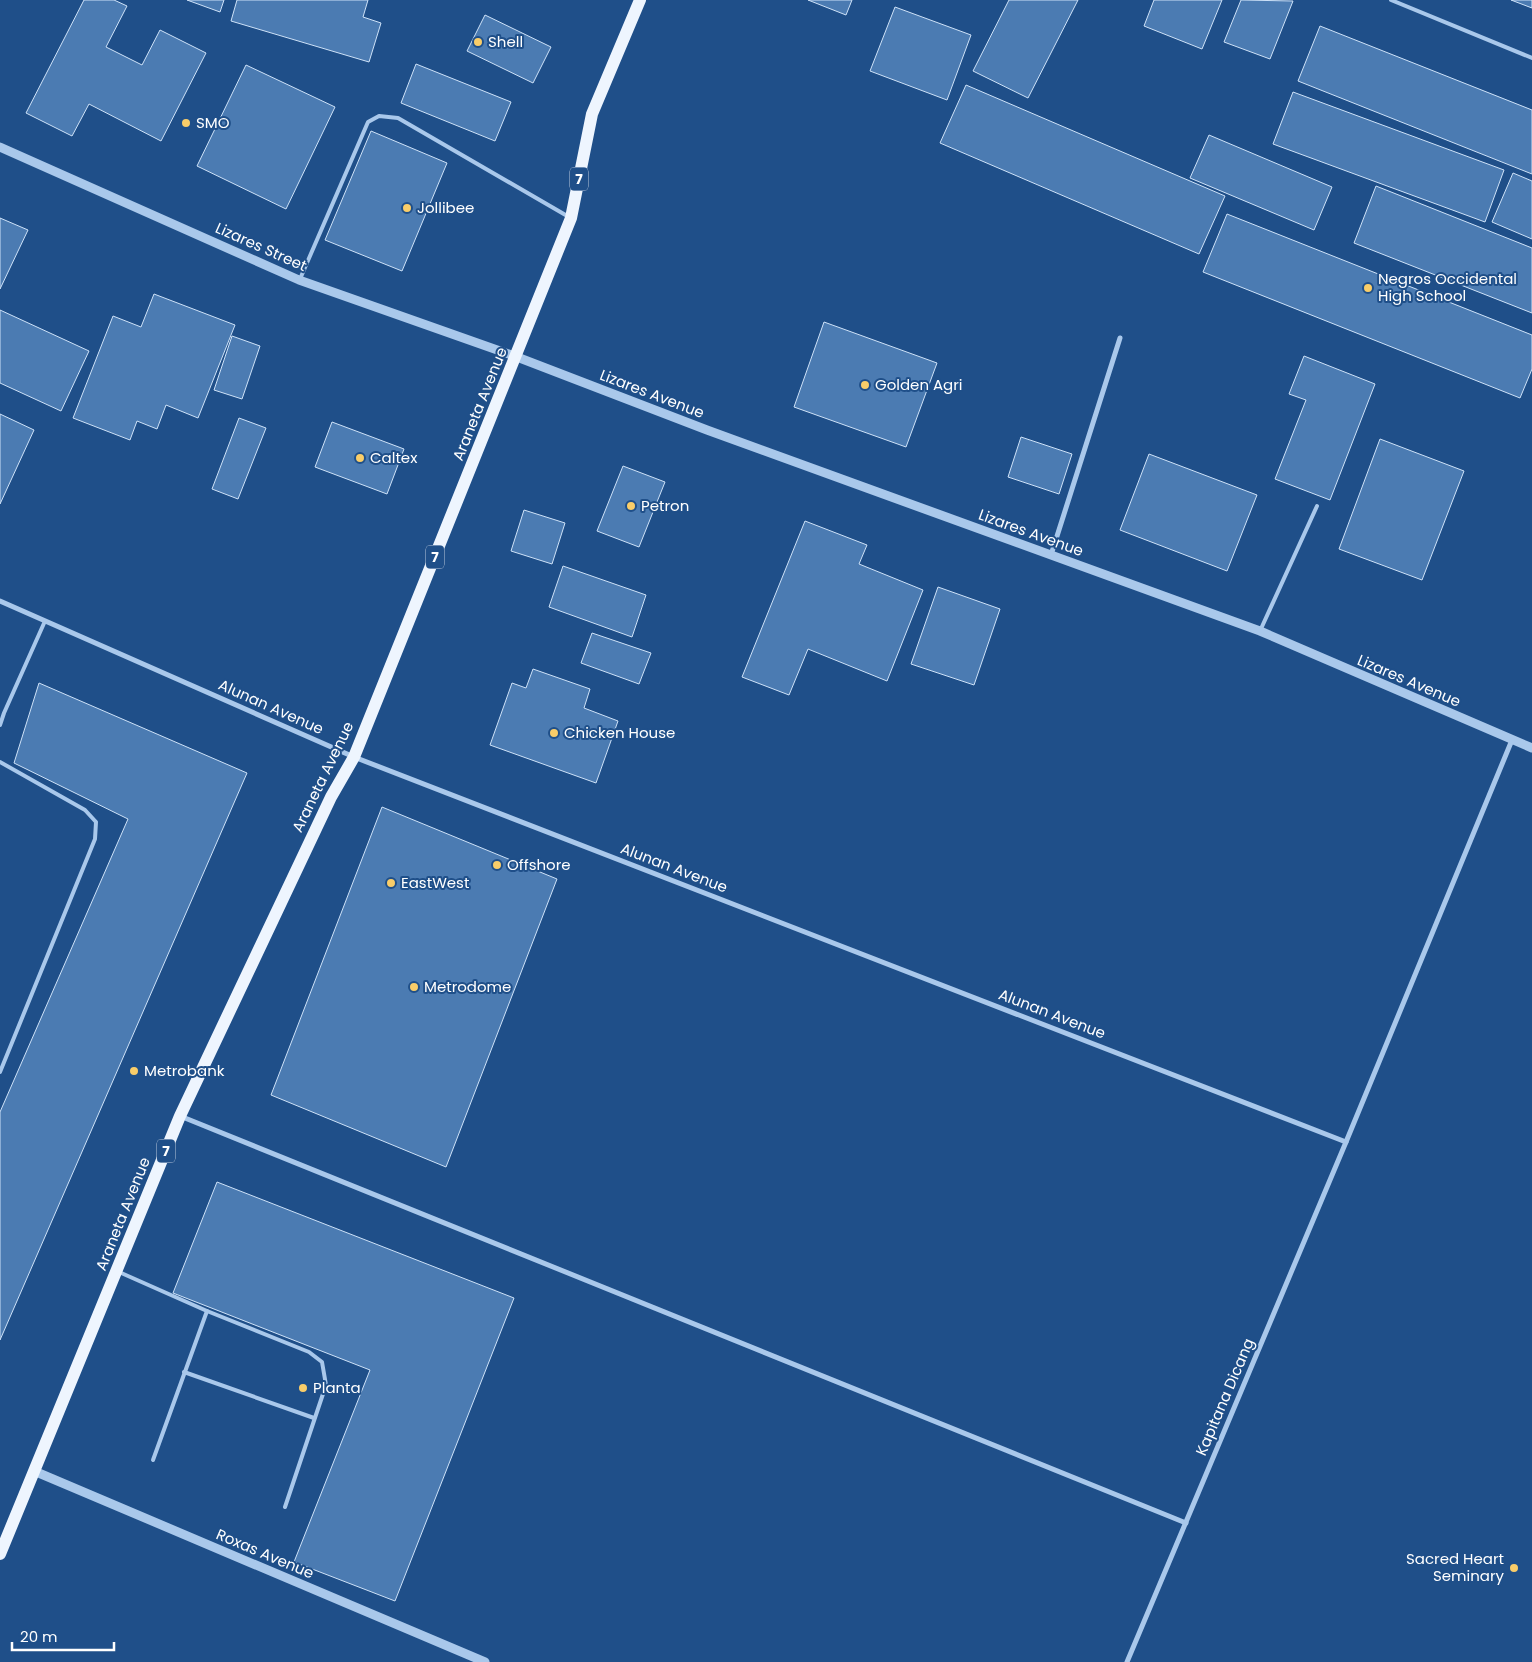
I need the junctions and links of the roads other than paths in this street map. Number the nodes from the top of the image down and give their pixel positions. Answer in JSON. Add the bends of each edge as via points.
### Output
{"nodes":[{"id":1,"x":640,"y":0,"type":"edge"},
{"id":2,"x":1390,"y":0,"type":"edge"},
{"id":3,"x":1532,"y":58,"type":"edge"},
{"id":4,"x":0,"y":147,"type":"edge"},
{"id":5,"x":572,"y":218,"type":"junction"},
{"id":6,"x":300,"y":280,"type":"junction"},
{"id":7,"x":1120,"y":338,"type":"dead end"},
{"id":8,"x":517,"y":357,"type":"junction"},
{"id":9,"x":1317,"y":506,"type":"dead end"},
{"id":10,"x":1051,"y":555,"type":"junction"},
{"id":11,"x":0,"y":601,"type":"edge"},
{"id":12,"x":45,"y":621,"type":"junction"},
{"id":13,"x":1260,"y":631,"type":"junction"},
{"id":14,"x":0,"y":725,"type":"edge"},
{"id":15,"x":1512,"y":740,"type":"junction"},
{"id":16,"x":1532,"y":748,"type":"edge"},
{"id":17,"x":354,"y":756,"type":"junction"},
{"id":18,"x":0,"y":762,"type":"edge"},
{"id":19,"x":0,"y":1072,"type":"edge"},
{"id":20,"x":180,"y":1116,"type":"junction"},
{"id":21,"x":1346,"y":1142,"type":"junction"},
{"id":22,"x":117,"y":1271,"type":"junction"},
{"id":23,"x":207,"y":1311,"type":"junction"},
{"id":24,"x":184,"y":1372,"type":"junction"},
{"id":25,"x":314,"y":1418,"type":"junction"},
{"id":26,"x":153,"y":1460,"type":"dead end"},
{"id":27,"x":34,"y":1471,"type":"junction"},
{"id":28,"x":285,"y":1507,"type":"dead end"},
{"id":29,"x":1186,"y":1523,"type":"junction"},
{"id":30,"x":0,"y":1554,"type":"edge"},
{"id":31,"x":485,"y":1662,"type":"edge"},
{"id":32,"x":1127,"y":1662,"type":"edge"}],
"edges":[{"from":1,"to":5,"type":"main road","name":"Araneta Avenue","number":"7","via":[[592,114]]},
{"from":2,"to":3,"type":"lane"},
{"from":4,"to":6,"type":"street","name":"Lizares Street"},
{"from":5,"to":6,"type":"lane","via":[[398,118],[379,116],[368,122]]},
{"from":5,"to":8,"type":"main road","name":"Araneta Avenue","number":"7"},
{"from":6,"to":8,"type":"street","name":"Lizares Street"},
{"from":7,"to":10,"type":"street"},
{"from":8,"to":10,"type":"street","name":"Lizares Avenue"},
{"from":8,"to":17,"type":"main road","name":"Araneta Avenue","number":"7"},
{"from":9,"to":13,"type":"lane"},
{"from":10,"to":13,"type":"street","name":"Lizares Avenue"},
{"from":11,"to":12,"type":"street","name":"Alunan Avenue"},
{"from":12,"to":14,"type":"lane"},
{"from":12,"to":17,"type":"street","name":"Alunan Avenue"},
{"from":13,"to":15,"type":"street","name":"Lizares Avenue"},
{"from":15,"to":16,"type":"street","name":"Lizares Avenue"},
{"from":15,"to":21,"type":"street","name":"Kapitana Dicang"},
{"from":17,"to":20,"type":"main road","name":"Araneta Avenue","number":"7","via":[[331,797]]},
{"from":17,"to":21,"type":"street","name":"Alunan Avenue"},
{"from":18,"to":19,"type":"lane","via":[[85,810],[96,822],[95,839]]},
{"from":20,"to":22,"type":"main road","name":"Araneta Avenue","number":"7"},
{"from":20,"to":29,"type":"street"},
{"from":21,"to":29,"type":"street","name":"Kapitana Dicang"},
{"from":22,"to":23,"type":"lane"},
{"from":22,"to":27,"type":"main road","name":"Araneta Avenue","number":"7"},
{"from":23,"to":24,"type":"lane"},
{"from":23,"to":25,"type":"lane","via":[[309,1352],[322,1362],[326,1385]]},
{"from":24,"to":25,"type":"lane"},
{"from":24,"to":26,"type":"lane"},
{"from":25,"to":28,"type":"lane"},
{"from":27,"to":30,"type":"main road","name":"Araneta Avenue","number":"7"},
{"from":27,"to":31,"type":"street","name":"Roxas Avenue"},
{"from":29,"to":32,"type":"street","name":"Kapitana Dicang"}]}
